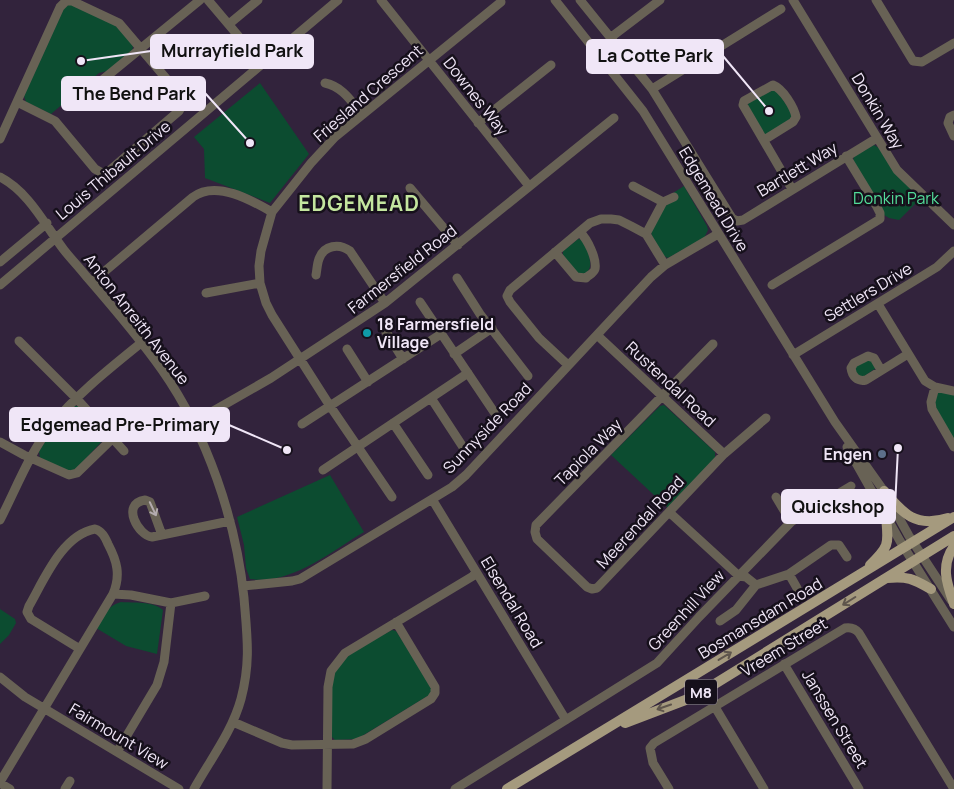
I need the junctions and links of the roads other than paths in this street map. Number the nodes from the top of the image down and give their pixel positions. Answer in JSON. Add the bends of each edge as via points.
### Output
{"nodes":[{"id":1,"x":200,"y":0,"type":"edge"},
{"id":2,"x":208,"y":0,"type":"edge"},
{"id":3,"x":258,"y":0,"type":"edge"},
{"id":4,"x":338,"y":0,"type":"edge"},
{"id":5,"x":381,"y":0,"type":"edge"},
{"id":6,"x":556,"y":0,"type":"edge"},
{"id":7,"x":580,"y":0,"type":"edge"},
{"id":8,"x":660,"y":0,"type":"edge"},
{"id":9,"x":876,"y":0,"type":"edge"},
{"id":10,"x":796,"y":1,"type":"edge"},
{"id":11,"x":501,"y":2,"type":"dead end"},
{"id":12,"x":781,"y":9,"type":"dead end"},
{"id":13,"x":228,"y":24,"type":"junction"},
{"id":14,"x":610,"y":38,"type":"junction"},
{"id":15,"x":954,"y":43,"type":"edge"},
{"id":16,"x":141,"y":49,"type":"junction"},
{"id":17,"x":428,"y":60,"type":"junction"},
{"id":18,"x":262,"y":64,"type":"junction"},
{"id":19,"x":551,"y":65,"type":"dead end"},
{"id":20,"x":101,"y":81,"type":"dead end"},
{"id":21,"x":325,"y":84,"type":"dead end"},
{"id":22,"x":652,"y":89,"type":"junction"},
{"id":23,"x":17,"y":102,"type":"junction"},
{"id":24,"x":362,"y":114,"type":"junction"},
{"id":25,"x":954,"y":115,"type":"edge"},
{"id":26,"x":614,"y":118,"type":"dead end"},
{"id":27,"x":478,"y":123,"type":"junction"},
{"id":28,"x":954,"y":136,"type":"edge"},
{"id":29,"x":877,"y":138,"type":"junction"},
{"id":30,"x":0,"y":139,"type":"edge"},
{"id":31,"x":764,"y":140,"type":"junction"},
{"id":32,"x":846,"y":156,"type":"junction"},
{"id":33,"x":0,"y":177,"type":"edge"},
{"id":34,"x":529,"y":186,"type":"junction"},
{"id":35,"x":633,"y":186,"type":"dead end"},
{"id":36,"x":410,"y":188,"type":"dead end"},
{"id":37,"x":792,"y":189,"type":"junction"},
{"id":38,"x":674,"y":197,"type":"dead end"},
{"id":39,"x":663,"y":202,"type":"junction"},
{"id":40,"x":272,"y":212,"type":"junction"},
{"id":41,"x":732,"y":218,"type":"joint"},
{"id":42,"x":47,"y":224,"type":"junction"},
{"id":43,"x":954,"y":225,"type":"edge"},
{"id":44,"x":580,"y":232,"type":"junction"},
{"id":45,"x":646,"y":234,"type":"junction"},
{"id":46,"x":718,"y":234,"type":"junction"},
{"id":47,"x":56,"y":238,"type":"junction"},
{"id":48,"x":458,"y":245,"type":"junction"},
{"id":49,"x":954,"y":251,"type":"edge"},
{"id":50,"x":555,"y":252,"type":"junction"},
{"id":51,"x":0,"y":262,"type":"edge"},
{"id":52,"x":665,"y":265,"type":"junction"},
{"id":53,"x":316,"y":275,"type":"dead end"},
{"id":54,"x":457,"y":278,"type":"dead end"},
{"id":55,"x":92,"y":282,"type":"junction"},
{"id":56,"x":260,"y":283,"type":"junction"},
{"id":57,"x":0,"y":285,"type":"edge"},
{"id":58,"x":772,"y":285,"type":"dead end"},
{"id":59,"x":206,"y":294,"type":"dead end"},
{"id":60,"x":420,"y":302,"type":"dead end"},
{"id":61,"x":385,"y":304,"type":"junction"},
{"id":62,"x":878,"y":304,"type":"junction"},
{"id":63,"x":383,"y":327,"type":"dead end"},
{"id":64,"x":492,"y":328,"type":"junction"},
{"id":65,"x":441,"y":334,"type":"junction"},
{"id":66,"x":597,"y":335,"type":"junction"},
{"id":67,"x":18,"y":341,"type":"dead end"},
{"id":68,"x":140,"y":343,"type":"junction"},
{"id":69,"x":713,"y":344,"type":"dead end"},
{"id":70,"x":347,"y":349,"type":"dead end"},
{"id":71,"x":454,"y":354,"type":"junction"},
{"id":72,"x":908,"y":354,"type":"junction"},
{"id":73,"x":793,"y":355,"type":"junction"},
{"id":74,"x":301,"y":359,"type":"junction"},
{"id":75,"x":403,"y":359,"type":"junction"},
{"id":76,"x":568,"y":365,"type":"junction"},
{"id":77,"x":881,"y":370,"type":"dead end"},
{"id":78,"x":468,"y":373,"type":"junction"},
{"id":79,"x":528,"y":376,"type":"dead end"},
{"id":80,"x":368,"y":382,"type":"junction"},
{"id":81,"x":935,"y":387,"type":"junction"},
{"id":82,"x":954,"y":391,"type":"edge"},
{"id":83,"x":663,"y":397,"type":"junction"},
{"id":84,"x":431,"y":398,"type":"junction"},
{"id":85,"x":77,"y":399,"type":"junction"},
{"id":86,"x":330,"y":406,"type":"junction"},
{"id":87,"x":494,"y":412,"type":"dead end"},
{"id":88,"x":766,"y":418,"type":"dead end"},
{"id":89,"x":194,"y":422,"type":"junction"},
{"id":90,"x":834,"y":422,"type":"junction"},
{"id":91,"x":393,"y":423,"type":"junction"},
{"id":92,"x":302,"y":424,"type":"dead end"},
{"id":93,"x":113,"y":438,"type":"junction"},
{"id":94,"x":0,"y":442,"type":"edge"},
{"id":95,"x":357,"y":446,"type":"junction"},
{"id":96,"x":463,"y":447,"type":"dead end"},
{"id":97,"x":954,"y":447,"type":"edge"},
{"id":98,"x":124,"y":450,"type":"dead end"},
{"id":99,"x":724,"y":454,"type":"junction"},
{"id":100,"x":31,"y":458,"type":"junction"},
{"id":101,"x":323,"y":470,"type":"dead end"},
{"id":102,"x":428,"y":475,"type":"dead end"},
{"id":103,"x":851,"y":486,"type":"dead end"},
{"id":104,"x":884,"y":491,"type":"junction"},
{"id":105,"x":392,"y":497,"type":"dead end"},
{"id":106,"x":776,"y":497,"type":"dead end"},
{"id":107,"x":432,"y":499,"type":"junction"},
{"id":108,"x":669,"y":512,"type":"junction"},
{"id":109,"x":886,"y":516,"type":"junction"},
{"id":110,"x":954,"y":516,"type":"edge"},
{"id":111,"x":0,"y":520,"type":"edge"},
{"id":112,"x":230,"y":520,"type":"junction"},
{"id":113,"x":791,"y":522,"type":"junction"},
{"id":114,"x":535,"y":530,"type":"joint"},
{"id":115,"x":162,"y":535,"type":"dead end"},
{"id":116,"x":954,"y":536,"type":"edge"},
{"id":117,"x":909,"y":545,"type":"junction"},
{"id":118,"x":954,"y":546,"type":"edge"},
{"id":119,"x":847,"y":557,"type":"dead end"},
{"id":120,"x":918,"y":558,"type":"junction"},
{"id":121,"x":476,"y":572,"type":"junction"},
{"id":122,"x":789,"y":574,"type":"junction"},
{"id":123,"x":739,"y":576,"type":"junction"},
{"id":124,"x":859,"y":576,"type":"junction"},
{"id":125,"x":884,"y":578,"type":"junction"},
{"id":126,"x":756,"y":585,"type":"junction"},
{"id":127,"x":243,"y":586,"type":"junction"},
{"id":128,"x":797,"y":588,"type":"dead end"},
{"id":129,"x":931,"y":589,"type":"junction"},
{"id":130,"x":112,"y":594,"type":"junction"},
{"id":131,"x":205,"y":596,"type":"dead end"},
{"id":132,"x":171,"y":603,"type":"junction"},
{"id":133,"x":954,"y":604,"type":"edge"},
{"id":134,"x":720,"y":621,"type":"dead end"},
{"id":135,"x":396,"y":622,"type":"junction"},
{"id":136,"x":954,"y":627,"type":"edge"},
{"id":137,"x":80,"y":649,"type":"junction"},
{"id":138,"x":784,"y":664,"type":"junction"},
{"id":139,"x":0,"y":677,"type":"edge"},
{"id":140,"x":715,"y":707,"type":"junction"},
{"id":141,"x":44,"y":708,"type":"junction"},
{"id":142,"x":566,"y":720,"type":"junction"},
{"id":143,"x":233,"y":722,"type":"junction"},
{"id":144,"x":581,"y":743,"type":"junction"},
{"id":145,"x":327,"y":745,"type":"junction"},
{"id":146,"x":117,"y":752,"type":"junction"},
{"id":147,"x":950,"y":774,"type":"edge"},
{"id":148,"x":0,"y":782,"type":"edge"},
{"id":149,"x":10,"y":789,"type":"edge"},
{"id":150,"x":179,"y":789,"type":"edge"},
{"id":151,"x":194,"y":789,"type":"edge"},
{"id":152,"x":327,"y":789,"type":"edge"},
{"id":153,"x":455,"y":789,"type":"edge"},
{"id":154,"x":507,"y":789,"type":"edge"},
{"id":155,"x":669,"y":789,"type":"edge"},
{"id":156,"x":764,"y":789,"type":"edge"},
{"id":157,"x":859,"y":789,"type":"edge"},
{"id":158,"x":954,"y":789,"type":"edge"}],
"edges":[{"from":1,"to":16,"type":"street"},
{"from":2,"to":13,"type":"street"},
{"from":3,"to":13,"type":"street"},
{"from":4,"to":18,"type":"street","name":"Louis Thibault Drive"},
{"from":5,"to":17,"type":"street","name":"Downes Way"},
{"from":6,"to":46,"type":"street","name":"Edgemead Drive","via":[[643,111]]},
{"from":7,"to":14,"type":"street","name":"Edgemead Drive"},
{"from":8,"to":14,"type":"street"},
{"from":9,"to":15,"type":"street","via":[[913,61],[922,62]]},
{"from":10,"to":29,"type":"street","name":"Donkin Way"},
{"from":11,"to":17,"type":"street","name":"Friesland Crescent"},
{"from":12,"to":22,"type":"street"},
{"from":13,"to":18,"type":"street"},
{"from":14,"to":22,"type":"street","name":"Edgemead Drive"},
{"from":16,"to":20,"type":"street"},
{"from":16,"to":23,"type":"street","via":[[119,24],[66,1],[60,7]]},
{"from":16,"to":23,"type":"street","via":[[181,96],[182,106],[111,169],[102,173],[95,170],[55,122]]},
{"from":17,"to":24,"type":"street","name":"Friesland Crescent"},
{"from":17,"to":27,"type":"street","name":"Downes Way"},
{"from":18,"to":47,"type":"street","name":"Louis Thibault Drive"},
{"from":19,"to":27,"type":"street"},
{"from":21,"to":24,"type":"street","via":[[343,90]]},
{"from":22,"to":41,"type":"street","name":"Edgemead Drive"},
{"from":23,"to":30,"type":"street"},
{"from":24,"to":40,"type":"street","name":"Friesland Crescent","via":[[311,163]]},
{"from":25,"to":28,"type":"street","via":[[948,123]]},
{"from":26,"to":34,"type":"street","name":"Farmersfield Road"},
{"from":27,"to":34,"type":"street","name":"Downes Way"},
{"from":29,"to":32,"type":"street","name":"Bartlett Way"},
{"from":29,"to":43,"type":"street","name":"Donkin Way","via":[[897,170]]},
{"from":31,"to":31,"type":"street","via":[[743,104],[752,95],[773,85],[778,87],[796,117]]},
{"from":31,"to":37,"type":"street"},
{"from":32,"to":37,"type":"street","name":"Bartlett Way"},
{"from":32,"to":58,"type":"street","via":[[877,207],[880,219]]},
{"from":33,"to":42,"type":"street","name":"Anton Anreith Avenue","via":[[18,189]]},
{"from":34,"to":48,"type":"street","name":"Farmersfield Road"},
{"from":35,"to":39,"type":"street"},
{"from":36,"to":48,"type":"street"},
{"from":37,"to":41,"type":"street","name":"Bartlett Way","via":[[743,220]]},
{"from":38,"to":39,"type":"street"},
{"from":39,"to":45,"type":"street"},
{"from":40,"to":55,"type":"street","via":[[239,196],[217,190],[201,192]]},
{"from":40,"to":56,"type":"street","name":"Friesland Crescent","via":[[260,251]]},
{"from":42,"to":47,"type":"street","name":"Anton Anreith Avenue"},
{"from":42,"to":51,"type":"street"},
{"from":44,"to":45,"type":"street","via":[[595,221],[611,219]]},
{"from":44,"to":50,"type":"street"},
{"from":44,"to":50,"type":"street","via":[[590,245],[595,268],[586,278],[576,277]]},
{"from":45,"to":52,"type":"street"},
{"from":46,"to":52,"type":"street","name":"Sunnyside Road"},
{"from":46,"to":73,"type":"street","name":"Edgemead Drive"},
{"from":47,"to":55,"type":"street","name":"Anton Anreith Avenue"},
{"from":47,"to":57,"type":"street","name":"Louis Thibault Drive"},
{"from":48,"to":61,"type":"street","name":"Farmersfield Road"},
{"from":49,"to":62,"type":"street","name":"Settlers Drive","via":[[937,267]]},
{"from":50,"to":76,"type":"street","via":[[510,290],[508,298],[539,338]]},
{"from":52,"to":66,"type":"street","name":"Sunnyside Road"},
{"from":53,"to":61,"type":"street","via":[[319,259],[325,251],[330,247],[345,247]]},
{"from":54,"to":64,"type":"street"},
{"from":55,"to":68,"type":"street","name":"Anton Anreith Avenue"},
{"from":56,"to":59,"type":"street"},
{"from":56,"to":74,"type":"street","name":"Friesland Crescent","via":[[272,315]]},
{"from":60,"to":65,"type":"street"},
{"from":61,"to":74,"type":"street","name":"Farmersfield Road"},
{"from":62,"to":72,"type":"street"},
{"from":62,"to":73,"type":"street","name":"Settlers Drive"},
{"from":63,"to":75,"type":"street"},
{"from":64,"to":71,"type":"street"},
{"from":64,"to":79,"type":"street"},
{"from":65,"to":71,"type":"street"},
{"from":65,"to":75,"type":"street"},
{"from":66,"to":76,"type":"street","name":"Sunnyside Road"},
{"from":66,"to":83,"type":"street","name":"Rustendal Road"},
{"from":67,"to":85,"type":"street"},
{"from":68,"to":85,"type":"street"},
{"from":68,"to":89,"type":"street","name":"Anton Anreith Avenue","via":[[161,369]]},
{"from":69,"to":83,"type":"street","name":"Tapiola Way"},
{"from":70,"to":80,"type":"street"},
{"from":71,"to":78,"type":"street"},
{"from":72,"to":77,"type":"street"},
{"from":72,"to":81,"type":"street","via":[[925,381]]},
{"from":73,"to":90,"type":"street","name":"Edgemead Drive"},
{"from":74,"to":86,"type":"street","name":"Friesland Crescent"},
{"from":74,"to":89,"type":"street","name":"Farmersfield Road"},
{"from":75,"to":80,"type":"street"},
{"from":76,"to":107,"type":"street","name":"Sunnyside Road","via":[[466,475]]},
{"from":78,"to":84,"type":"street"},
{"from":78,"to":87,"type":"street"},
{"from":80,"to":86,"type":"street"},
{"from":81,"to":82,"type":"street"},
{"from":81,"to":97,"type":"street","via":[[932,409]]},
{"from":83,"to":99,"type":"street","name":"Rustendal Road"},
{"from":83,"to":114,"type":"street","name":"Tapiola Way","via":[[536,525]]},
{"from":84,"to":91,"type":"street"},
{"from":84,"to":96,"type":"street"},
{"from":85,"to":93,"type":"street"},
{"from":85,"to":100,"type":"street","via":[[51,426]]},
{"from":86,"to":92,"type":"street"},
{"from":86,"to":95,"type":"street","name":"Friesland Crescent"},
{"from":88,"to":99,"type":"street","name":"Meerendal Road"},
{"from":89,"to":112,"type":"street","name":"Anton Anreith Avenue"},
{"from":90,"to":104,"type":"street","name":"Edgemead Drive"},
{"from":90,"to":109,"type":"street","name":"Edgemead Drive"},
{"from":91,"to":95,"type":"street"},
{"from":91,"to":102,"type":"street"},
{"from":93,"to":98,"type":"street"},
{"from":93,"to":100,"type":"street","via":[[74,474],[66,474]]},
{"from":94,"to":100,"type":"street"},
{"from":95,"to":101,"type":"street"},
{"from":95,"to":105,"type":"street","name":"Friesland Crescent"},
{"from":99,"to":108,"type":"street","name":"Meerendal Road"},
{"from":100,"to":111,"type":"street"},
{"from":103,"to":113,"type":"street","name":"Greenhill View"},
{"from":104,"to":110,"type":"main road","via":[[900,509],[914,518],[934,521]]},
{"from":104,"to":117,"type":"street","name":"Edgemead Drive"},
{"from":106,"to":113,"type":"street"},
{"from":107,"to":121,"type":"street","name":"Elsendal Road"},
{"from":107,"to":127,"type":"street","name":"Sunnyside Road","via":[[300,579]]},
{"from":108,"to":114,"type":"street","name":"Meerendal Road","via":[[594,589],[587,587],[537,539]]},
{"from":108,"to":123,"type":"street"},
{"from":109,"to":117,"type":"street","name":"Edgemead Drive"},
{"from":109,"to":124,"type":"main road","via":[[887,544]]},
{"from":110,"to":117,"type":"main road","name":"Bosmansdam Road","number":"M8"},
{"from":112,"to":115,"type":"street"},
{"from":112,"to":127,"type":"street","name":"Anton Anreith Avenue"},
{"from":113,"to":123,"type":"street","name":"Greenhill View"},
{"from":116,"to":120,"type":"main road","name":"Bosmansdam Road","number":"M8"},
{"from":117,"to":120,"type":"street"},
{"from":117,"to":124,"type":"main road","name":"Bosmansdam Road","number":"M8"},
{"from":118,"to":133,"type":"main road","via":[[945,570]]},
{"from":119,"to":122,"type":"street","via":[[839,545],[833,544]]},
{"from":120,"to":125,"type":"main road","name":"Bosmansdam Road","number":"M8"},
{"from":120,"to":129,"type":"street"},
{"from":120,"to":133,"type":"street"},
{"from":121,"to":135,"type":"street"},
{"from":121,"to":142,"type":"street","name":"Elsendal Road"},
{"from":122,"to":126,"type":"street"},
{"from":122,"to":128,"type":"street"},
{"from":123,"to":126,"type":"street","via":[[746,576]]},
{"from":123,"to":142,"type":"street","name":"Greenhill View","via":[[663,659]]},
{"from":144,"to":124,"type":"main road","name":"Bosmansdam Road","number":"M8","one_way":true},
{"from":125,"to":129,"type":"main road","via":[[910,578]]},
{"from":125,"to":144,"type":"main road","name":"Bosmansdam Road","number":"M8","one_way":true,"via":[[705,690]]},
{"from":126,"to":134,"type":"street","via":[[736,610]]},
{"from":127,"to":143,"type":"street","name":"Anton Anreith Avenue","via":[[249,650]]},
{"from":129,"to":136,"type":"street"},
{"from":130,"to":132,"type":"street"},
{"from":130,"to":137,"type":"street"},
{"from":130,"to":137,"type":"street","via":[[118,578],[115,557],[101,532],[88,530],[60,553],[27,610],[29,618]]},
{"from":131,"to":132,"type":"street"},
{"from":132,"to":146,"type":"street","via":[[164,662],[157,685]]},
{"from":135,"to":145,"type":"street","via":[[345,654],[331,670]]},
{"from":135,"to":145,"type":"street","via":[[434,684],[434,696],[366,739],[353,744]]},
{"from":137,"to":141,"type":"street"},
{"from":138,"to":140,"type":"street","name":"Vreem Street"},
{"from":138,"to":147,"type":"street","name":"Vreem Street","via":[[845,628],[857,630]]},
{"from":138,"to":157,"type":"street","name":"Janssen Street"},
{"from":139,"to":141,"type":"street","name":"Fairmount View"},
{"from":140,"to":155,"type":"street","name":"Vreem Street","via":[[650,748],[653,763]]},
{"from":140,"to":156,"type":"street"},
{"from":141,"to":146,"type":"street","name":"Fairmount View"},
{"from":141,"to":148,"type":"street"},
{"from":142,"to":153,"type":"street","name":"Greenhill View"},
{"from":143,"to":145,"type":"street","via":[[282,743]]},
{"from":143,"to":151,"type":"street","name":"Anton Anreith Avenue"},
{"from":144,"to":154,"type":"main road","name":"Bosmansdam Road","number":"M8"},
{"from":145,"to":152,"type":"street"},
{"from":146,"to":150,"type":"street","name":"Fairmount View"},
{"from":147,"to":158,"type":"street","name":"Vreem Street"},
{"from":148,"to":149,"type":"street"}]}
